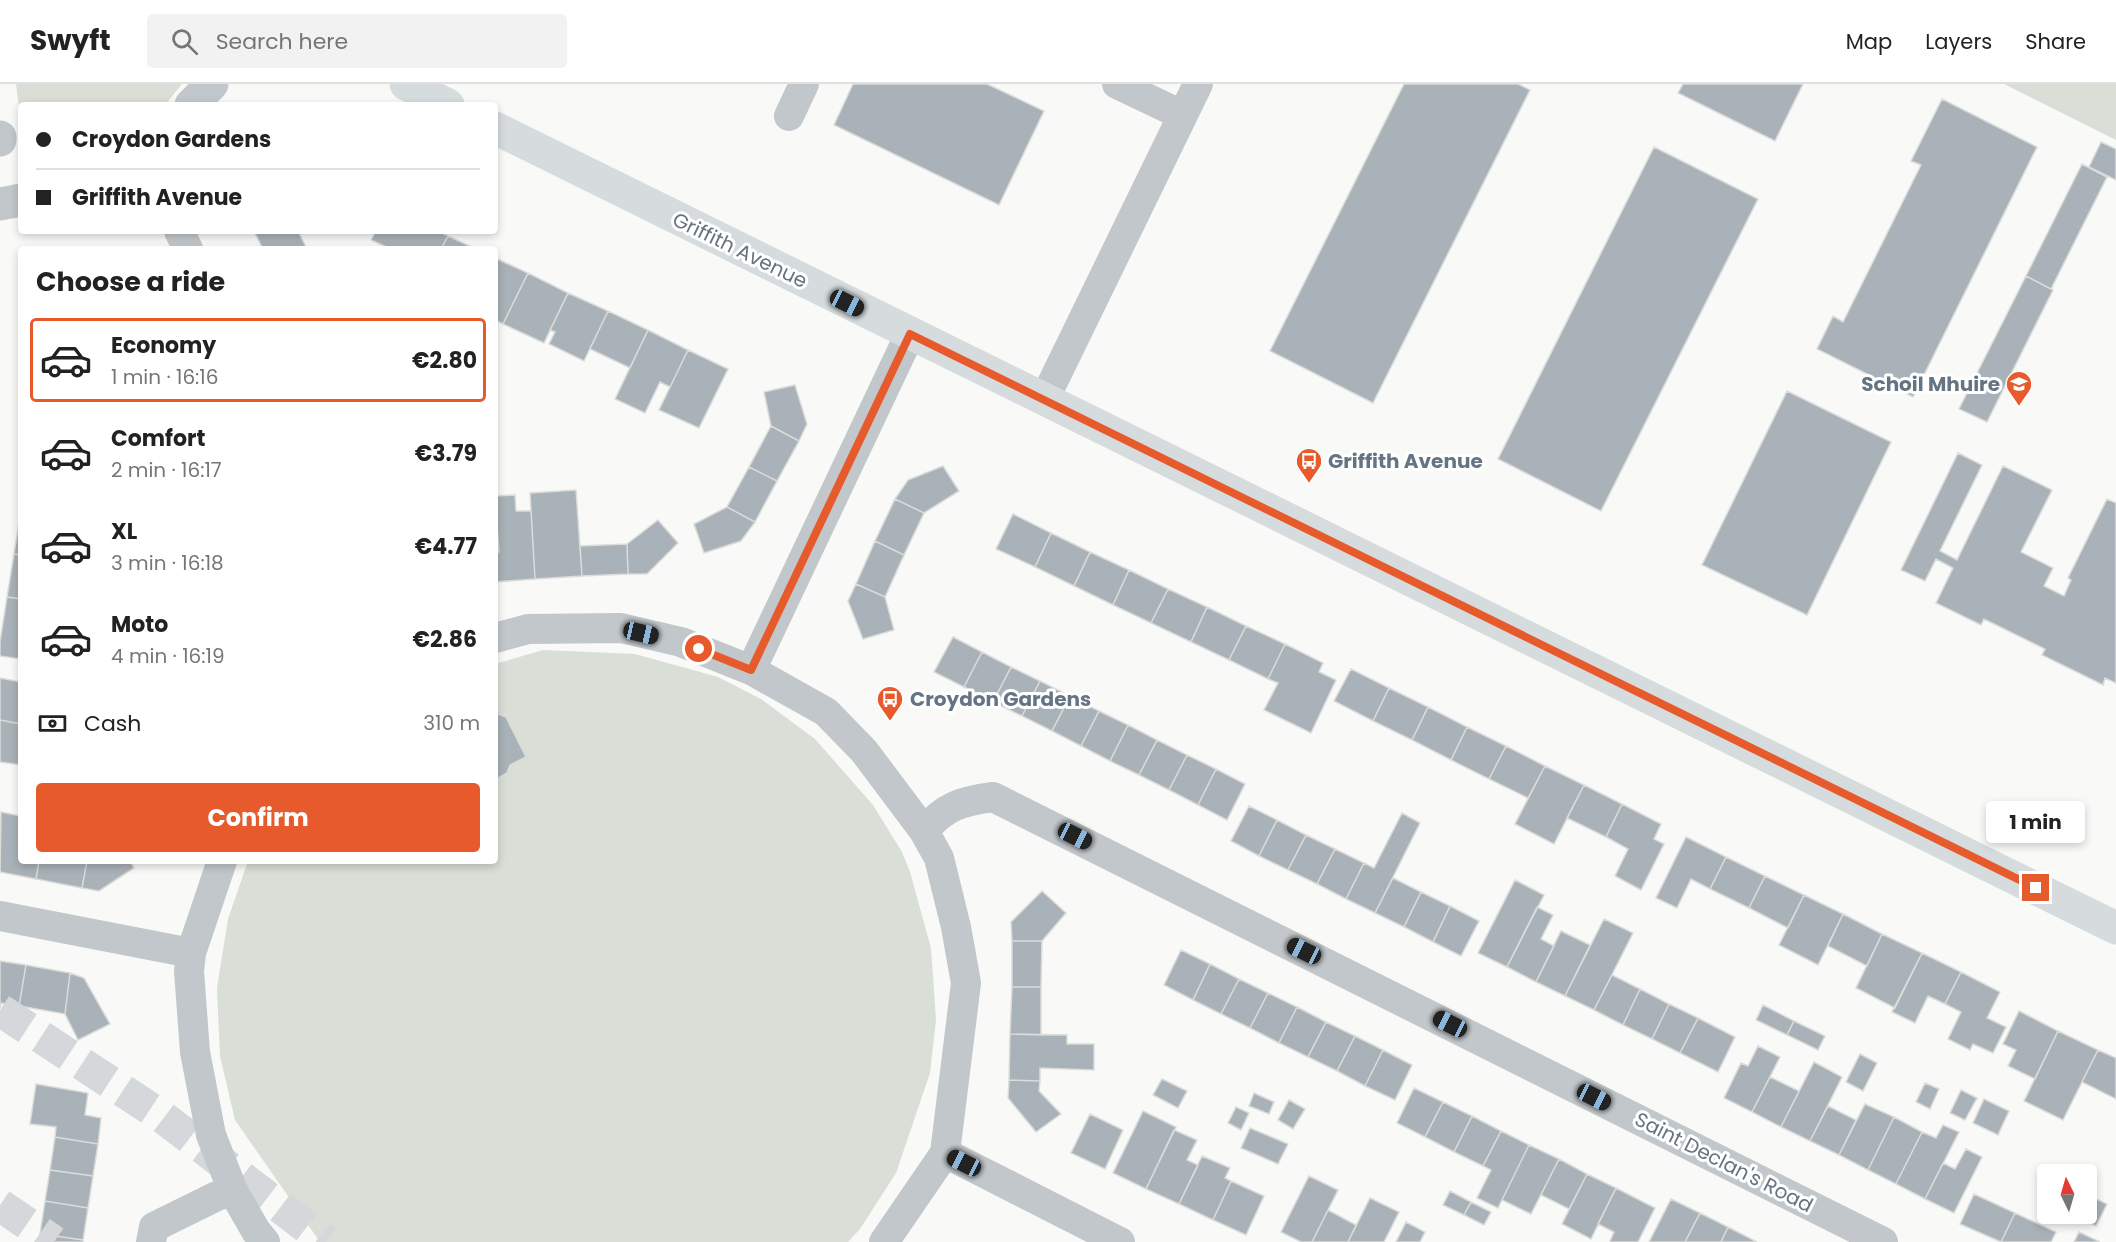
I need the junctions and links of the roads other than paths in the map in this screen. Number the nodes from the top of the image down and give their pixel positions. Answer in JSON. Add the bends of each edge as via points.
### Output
{"nodes":[{"id":1,"x":212,"y":84,"type":"edge"},
{"id":2,"x":405,"y":84,"type":"edge"},
{"id":3,"x":804,"y":84,"type":"edge"},
{"id":4,"x":1117,"y":84,"type":"edge"},
{"id":5,"x":1198,"y":84,"type":"edge"},
{"id":6,"x":194,"y":102,"type":"edge"},
{"id":7,"x":442,"y":102,"type":"edge"},
{"id":8,"x":1182,"y":115,"type":"junction"},
{"id":9,"x":789,"y":116,"type":"dead end"},
{"id":10,"x":498,"y":129,"type":"edge"},
{"id":11,"x":18,"y":201,"type":"edge"},
{"id":12,"x":0,"y":204,"type":"edge"},
{"id":13,"x":910,"y":334,"type":"junction"},
{"id":14,"x":1044,"y":400,"type":"junction"},
{"id":15,"x":498,"y":637,"type":"edge"},
{"id":16,"x":751,"y":670,"type":"junction"},
{"id":17,"x":924,"y":831,"type":"junction"},
{"id":18,"x":221,"y":864,"type":"edge"},
{"id":19,"x":0,"y":916,"type":"edge"},
{"id":20,"x":2116,"y":928,"type":"edge"},
{"id":21,"x":190,"y":953,"type":"junction"},
{"id":22,"x":945,"y":1153,"type":"junction"},
{"id":23,"x":233,"y":1191,"type":"junction"},
{"id":24,"x":152,"y":1242,"type":"edge"},
{"id":25,"x":265,"y":1242,"type":"edge"},
{"id":26,"x":885,"y":1242,"type":"edge"},
{"id":27,"x":1120,"y":1242,"type":"edge"},
{"id":28,"x":1883,"y":1242,"type":"edge"}],
"edges":[{"from":1,"to":6,"type":"street"},
{"from":2,"to":7,"type":"main road"},
{"from":3,"to":9,"type":"street"},
{"from":4,"to":8,"type":"street"},
{"from":5,"to":8,"type":"street"},
{"from":8,"to":14,"type":"street"},
{"from":10,"to":13,"type":"main road","name":"Griffith Avenue"},
{"from":11,"to":12,"type":"street"},
{"from":13,"to":14,"type":"main road","name":"Griffith Avenue"},
{"from":13,"to":16,"type":"street"},
{"from":14,"to":20,"type":"main road","name":"Griffith Avenue"},
{"from":15,"to":16,"type":"street","via":[[528,629],[621,628],[681,642]]},
{"from":16,"to":17,"type":"street","via":[[826,712],[864,751]]},
{"from":17,"to":22,"type":"street","via":[[939,858],[966,983]]},
{"from":17,"to":28,"type":"street","name":"Saint Declan's Road","via":[[936,816],[967,800],[993,797]]},
{"from":18,"to":21,"type":"street"},
{"from":19,"to":21,"type":"street"},
{"from":21,"to":23,"type":"street","via":[[195,1052],[211,1135]]},
{"from":22,"to":26,"type":"street"},
{"from":22,"to":27,"type":"street"},
{"from":23,"to":24,"type":"street","via":[[153,1227]]},
{"from":23,"to":25,"type":"street"}]}
